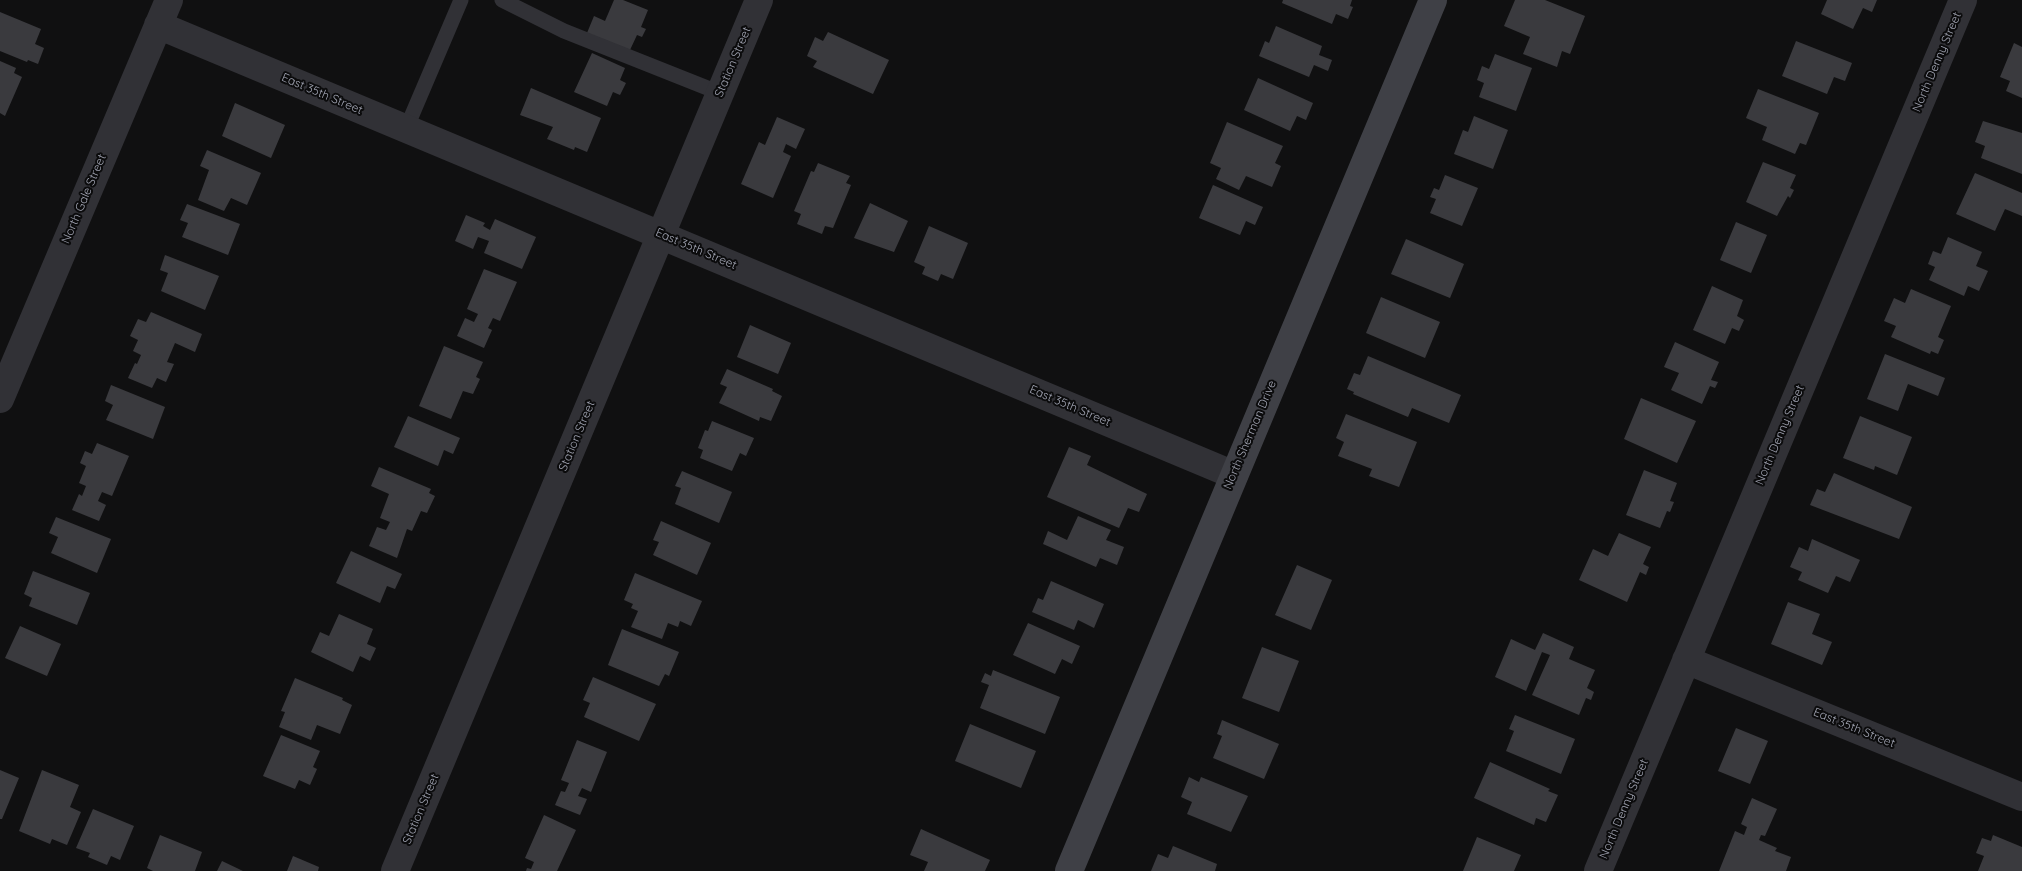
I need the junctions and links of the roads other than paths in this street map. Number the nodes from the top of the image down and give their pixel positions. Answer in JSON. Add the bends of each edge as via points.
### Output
{"nodes":[{"id":1,"x":462,"y":0,"type":"edge"},
{"id":2,"x":502,"y":0,"type":"edge"},
{"id":3,"x":759,"y":0,"type":"edge"},
{"id":4,"x":1433,"y":0,"type":"edge"},
{"id":5,"x":1963,"y":0,"type":"edge"},
{"id":6,"x":163,"y":12,"type":"edge"},
{"id":7,"x":720,"y":93,"type":"junction"},
{"id":8,"x":406,"y":129,"type":"junction"},
{"id":9,"x":661,"y":234,"type":"junction"},
{"id":10,"x":0,"y":399,"type":"edge"},
{"id":11,"x":1234,"y":475,"type":"junction"},
{"id":12,"x":1686,"y":660,"type":"junction"},
{"id":13,"x":2022,"y":797,"type":"edge"},
{"id":14,"x":395,"y":871,"type":"edge"},
{"id":15,"x":1069,"y":871,"type":"edge"},
{"id":16,"x":1598,"y":871,"type":"edge"}],
"edges":[{"from":1,"to":8,"type":"lane"},
{"from":2,"to":7,"type":"lane","via":[[564,31]]},
{"from":3,"to":7,"type":"street","name":"Station Street"},
{"from":4,"to":11,"type":"main road","name":"North Sherman Drive"},
{"from":5,"to":12,"type":"street","name":"North Denny Street"},
{"from":6,"to":8,"type":"street","name":"East 35th Street"},
{"from":6,"to":10,"type":"street","name":"North Gale Street"},
{"from":7,"to":9,"type":"street","name":"Station Street"},
{"from":8,"to":9,"type":"street","name":"East 35th Street"},
{"from":9,"to":11,"type":"street","name":"East 35th Street"},
{"from":9,"to":14,"type":"street","name":"Station Street"},
{"from":11,"to":15,"type":"main road","name":"North Sherman Drive"},
{"from":12,"to":13,"type":"street","name":"East 35th Street"},
{"from":12,"to":16,"type":"street","name":"North Denny Street"}]}
